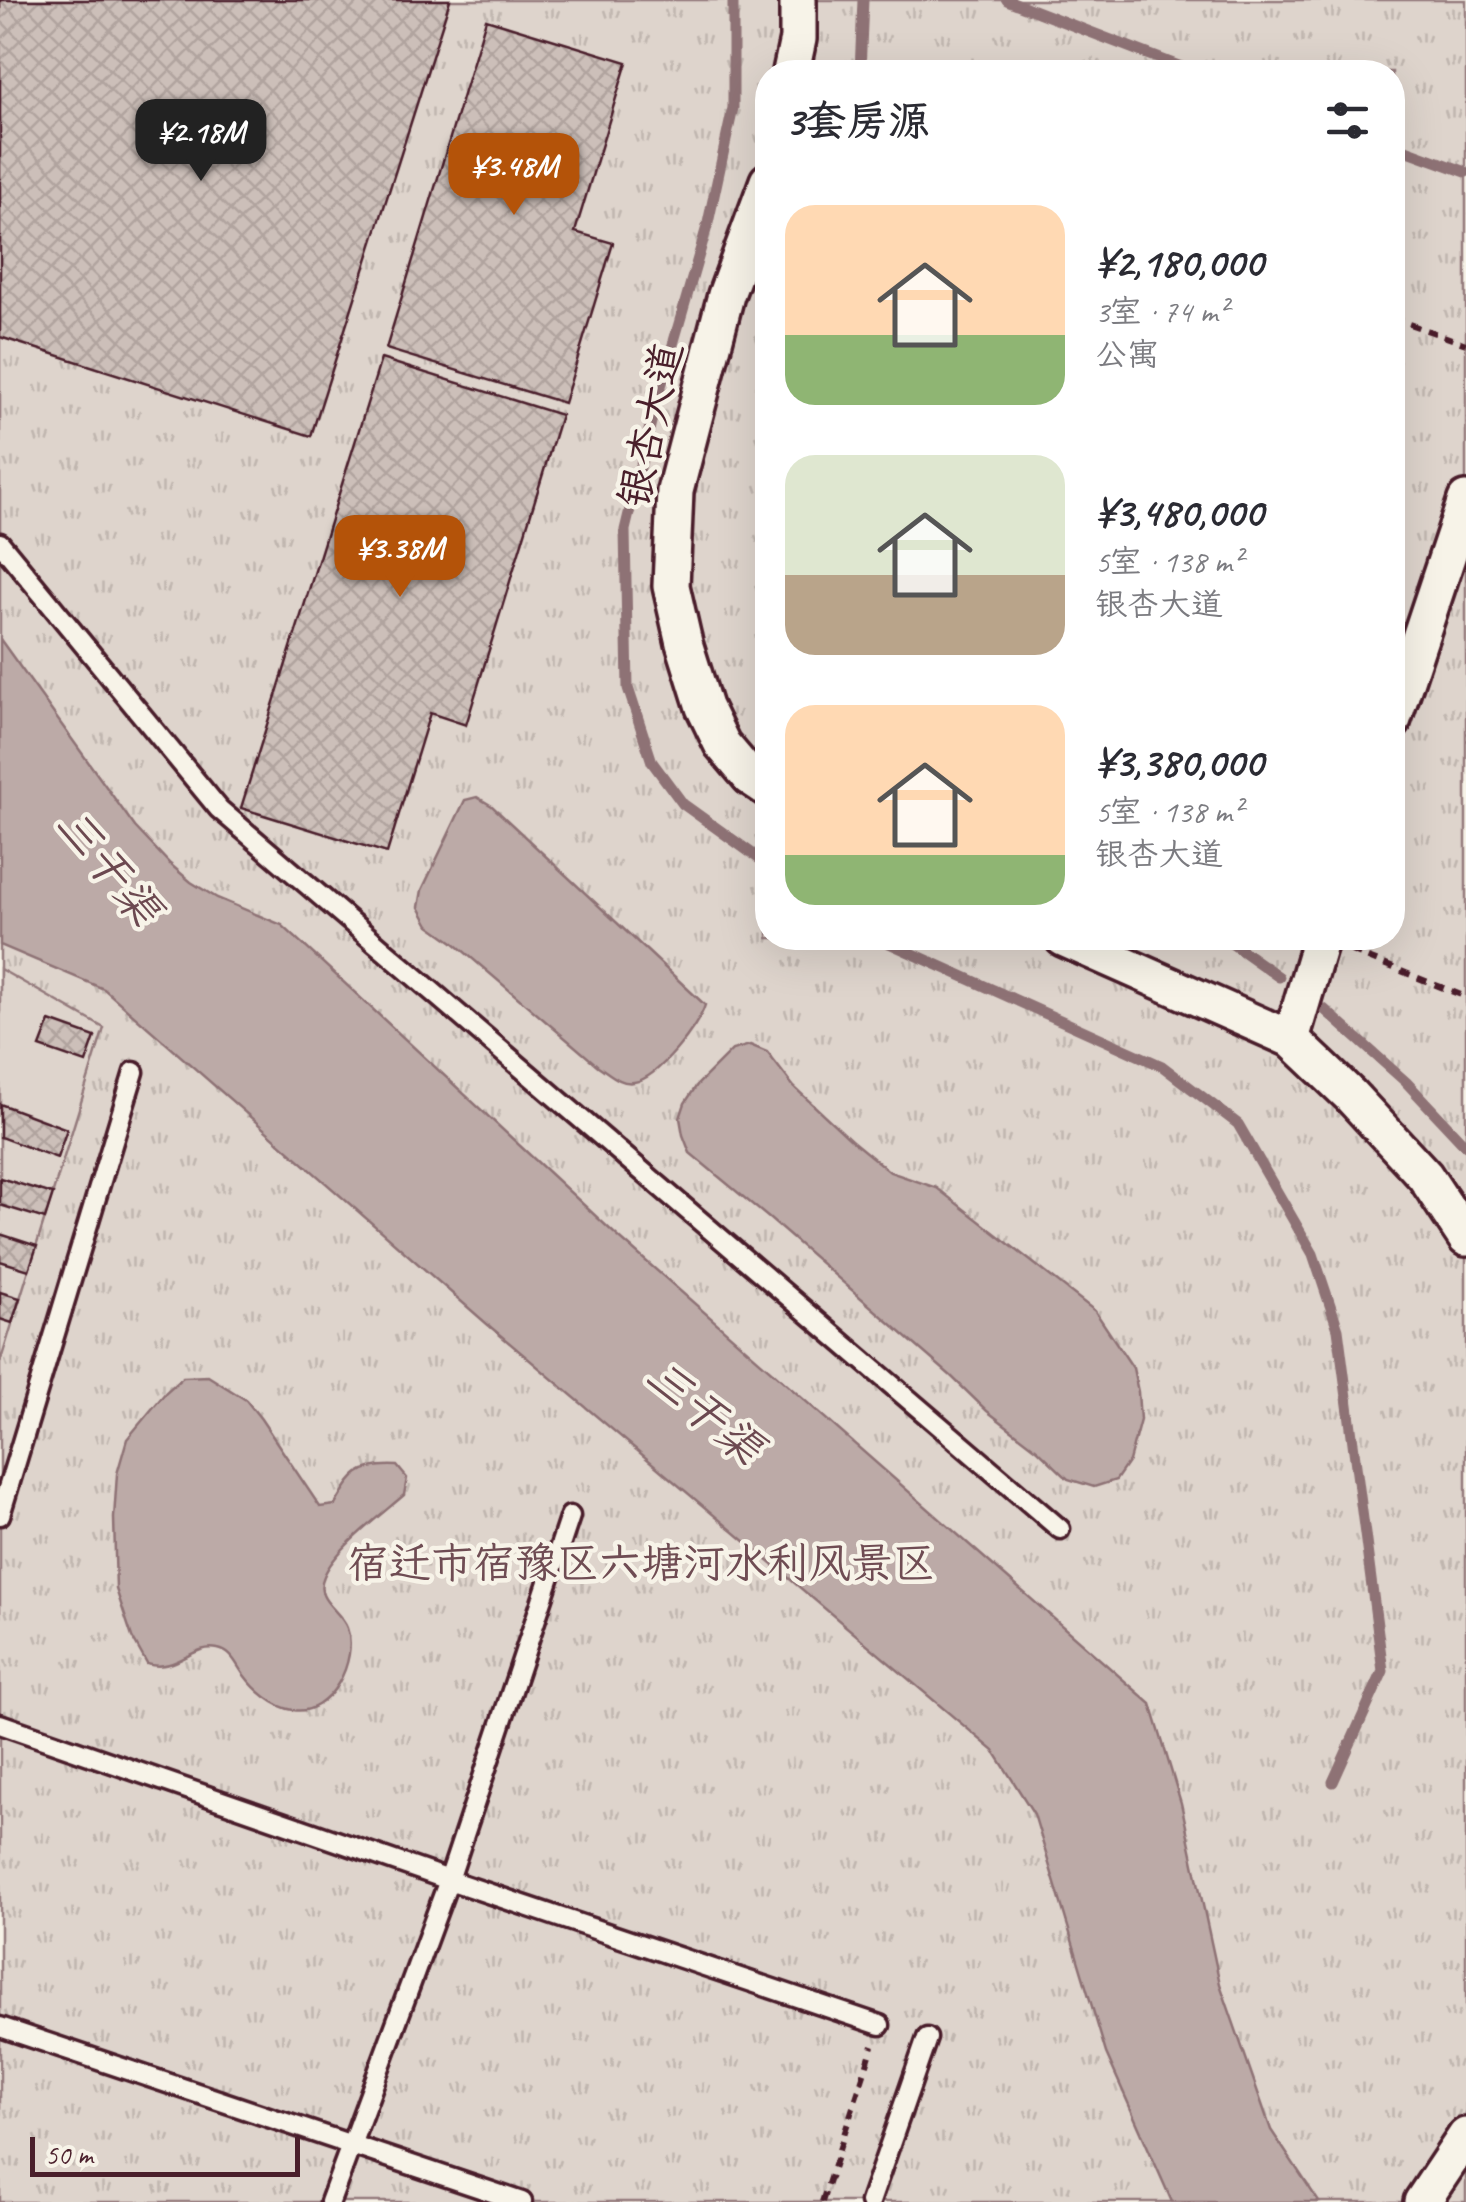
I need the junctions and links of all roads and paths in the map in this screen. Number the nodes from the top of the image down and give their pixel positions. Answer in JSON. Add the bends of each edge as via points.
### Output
{"nodes":[{"id":1,"x":798,"y":0,"type":"edge"},
{"id":2,"x":794,"y":60,"type":"edge"},
{"id":3,"x":755,"y":216,"type":"edge"},
{"id":4,"x":1405,"y":323,"type":"edge"},
{"id":5,"x":1466,"y":344,"type":"edge"},
{"id":6,"x":1466,"y":500,"type":"edge"},
{"id":7,"x":0,"y":543,"type":"edge"},
{"id":8,"x":1405,"y":683,"type":"edge"},
{"id":9,"x":755,"y":780,"type":"edge"},
{"id":10,"x":1090,"y":950,"type":"edge"},
{"id":11,"x":1318,"y":950,"type":"edge"},
{"id":12,"x":1350,"y":950,"type":"edge"},
{"id":13,"x":1466,"y":997,"type":"edge"},
{"id":14,"x":1292,"y":1040,"type":"junction"},
{"id":15,"x":134,"y":1072,"type":"dead end"},
{"id":16,"x":1466,"y":1238,"type":"edge"},
{"id":17,"x":0,"y":1515,"type":"edge"},
{"id":18,"x":570,"y":1516,"type":"dead end"},
{"id":19,"x":1060,"y":1529,"type":"dead end"},
{"id":20,"x":0,"y":1724,"type":"edge"},
{"id":21,"x":450,"y":1880,"type":"junction"},
{"id":22,"x":880,"y":2024,"type":"joint"},
{"id":23,"x":0,"y":2026,"type":"edge"},
{"id":24,"x":927,"y":2038,"type":"dead end"},
{"id":25,"x":1466,"y":2136,"type":"edge"},
{"id":26,"x":352,"y":2144,"type":"junction"},
{"id":27,"x":330,"y":2202,"type":"edge"},
{"id":28,"x":522,"y":2202,"type":"edge"},
{"id":29,"x":822,"y":2202,"type":"edge"},
{"id":30,"x":870,"y":2202,"type":"edge"},
{"id":31,"x":1422,"y":2202,"type":"edge"}],
"edges":[{"from":1,"to":2,"type":"street"},
{"from":3,"to":9,"type":"street","name":"银杏大道","via":[[726,295],[676,491],[670,586],[704,707],[722,744]]},
{"from":4,"to":5,"type":"path"},
{"from":6,"to":8,"type":"street"},
{"from":7,"to":19,"type":"lane","via":[[219,809]]},
{"from":10,"to":14,"type":"street"},
{"from":11,"to":14,"type":"street"},
{"from":12,"to":13,"type":"path"},
{"from":14,"to":16,"type":"street","via":[[1425,1176]]},
{"from":15,"to":17,"type":"lane"},
{"from":18,"to":21,"type":"lane"},
{"from":20,"to":21,"type":"lane"},
{"from":21,"to":22,"type":"lane"},
{"from":21,"to":26,"type":"lane"},
{"from":22,"to":29,"type":"path"},
{"from":23,"to":26,"type":"lane"},
{"from":24,"to":30,"type":"lane"},
{"from":25,"to":31,"type":"street"},
{"from":26,"to":27,"type":"lane"},
{"from":26,"to":28,"type":"lane"}]}
